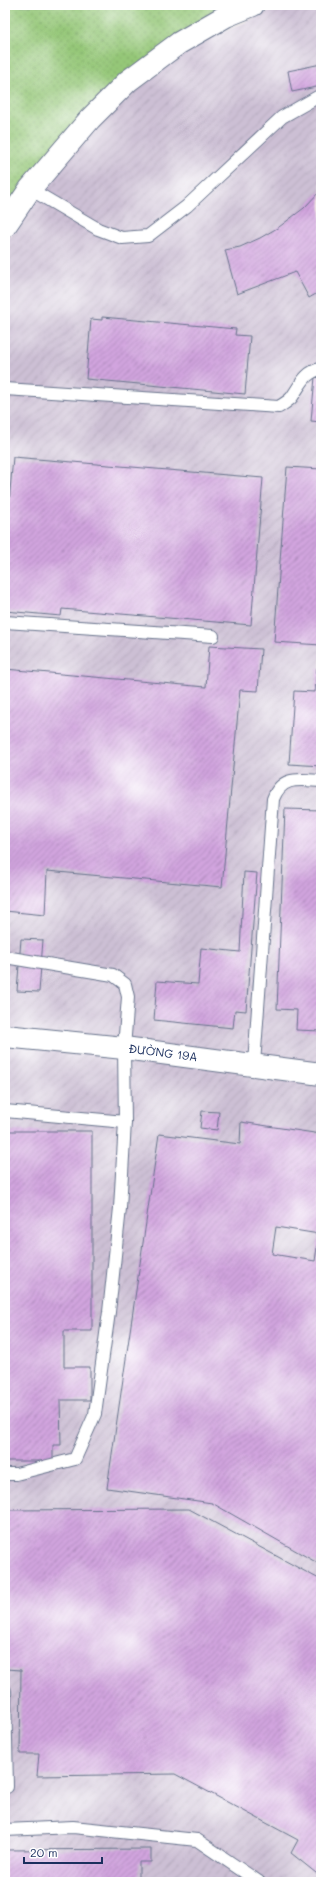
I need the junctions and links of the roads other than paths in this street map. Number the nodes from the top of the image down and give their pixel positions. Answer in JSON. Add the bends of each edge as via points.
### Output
{"nodes":[{"id":1,"x":253,"y":5,"type":"edge"},
{"id":2,"x":321,"y":96,"type":"edge"},
{"id":3,"x":30,"y":189,"type":"junction"},
{"id":4,"x":5,"y":226,"type":"edge"},
{"id":5,"x":321,"y":369,"type":"edge"},
{"id":6,"x":5,"y":389,"type":"edge"},
{"id":7,"x":5,"y":622,"type":"edge"},
{"id":8,"x":213,"y":636,"type":"dead end"},
{"id":9,"x":321,"y":781,"type":"edge"},
{"id":10,"x":5,"y":957,"type":"edge"},
{"id":11,"x":5,"y":1036,"type":"edge"},
{"id":12,"x":124,"y":1048,"type":"junction"},
{"id":13,"x":254,"y":1064,"type":"junction"},
{"id":14,"x":321,"y":1074,"type":"edge"},
{"id":15,"x":5,"y":1111,"type":"edge"},
{"id":16,"x":125,"y":1122,"type":"junction"},
{"id":17,"x":5,"y":1474,"type":"edge"},
{"id":18,"x":5,"y":1691,"type":"edge"},
{"id":19,"x":7,"y":1787,"type":"dead end"},
{"id":20,"x":5,"y":1830,"type":"edge"},
{"id":21,"x":260,"y":1882,"type":"edge"}],
"edges":[{"from":1,"to":3,"type":"street","via":[[226,16],[179,43],[128,81]]},
{"from":2,"to":3,"type":"lane","via":[[282,117],[186,206],[148,236],[122,238],[98,229]]},
{"from":3,"to":4,"type":"street"},
{"from":5,"to":6,"type":"lane","via":[[312,371],[291,398],[279,407]]},
{"from":7,"to":8,"type":"lane"},
{"from":9,"to":13,"type":"lane","via":[[292,780],[278,788],[273,799]]},
{"from":10,"to":12,"type":"lane","via":[[114,975],[125,984],[128,997]]},
{"from":11,"to":12,"type":"street","name":"ĐƯỜNG 19A"},
{"from":12,"to":13,"type":"street","name":"ĐƯỜNG 19A"},
{"from":12,"to":16,"type":"lane"},
{"from":13,"to":14,"type":"street","name":"ĐƯỜNG 19A"},
{"from":15,"to":16,"type":"lane"},
{"from":16,"to":17,"type":"lane","via":[[120,1208],[95,1414],[75,1459],[16,1474]]},
{"from":18,"to":19,"type":"lane"},
{"from":20,"to":21,"type":"lane","via":[[73,1827],[197,1840]]}]}
